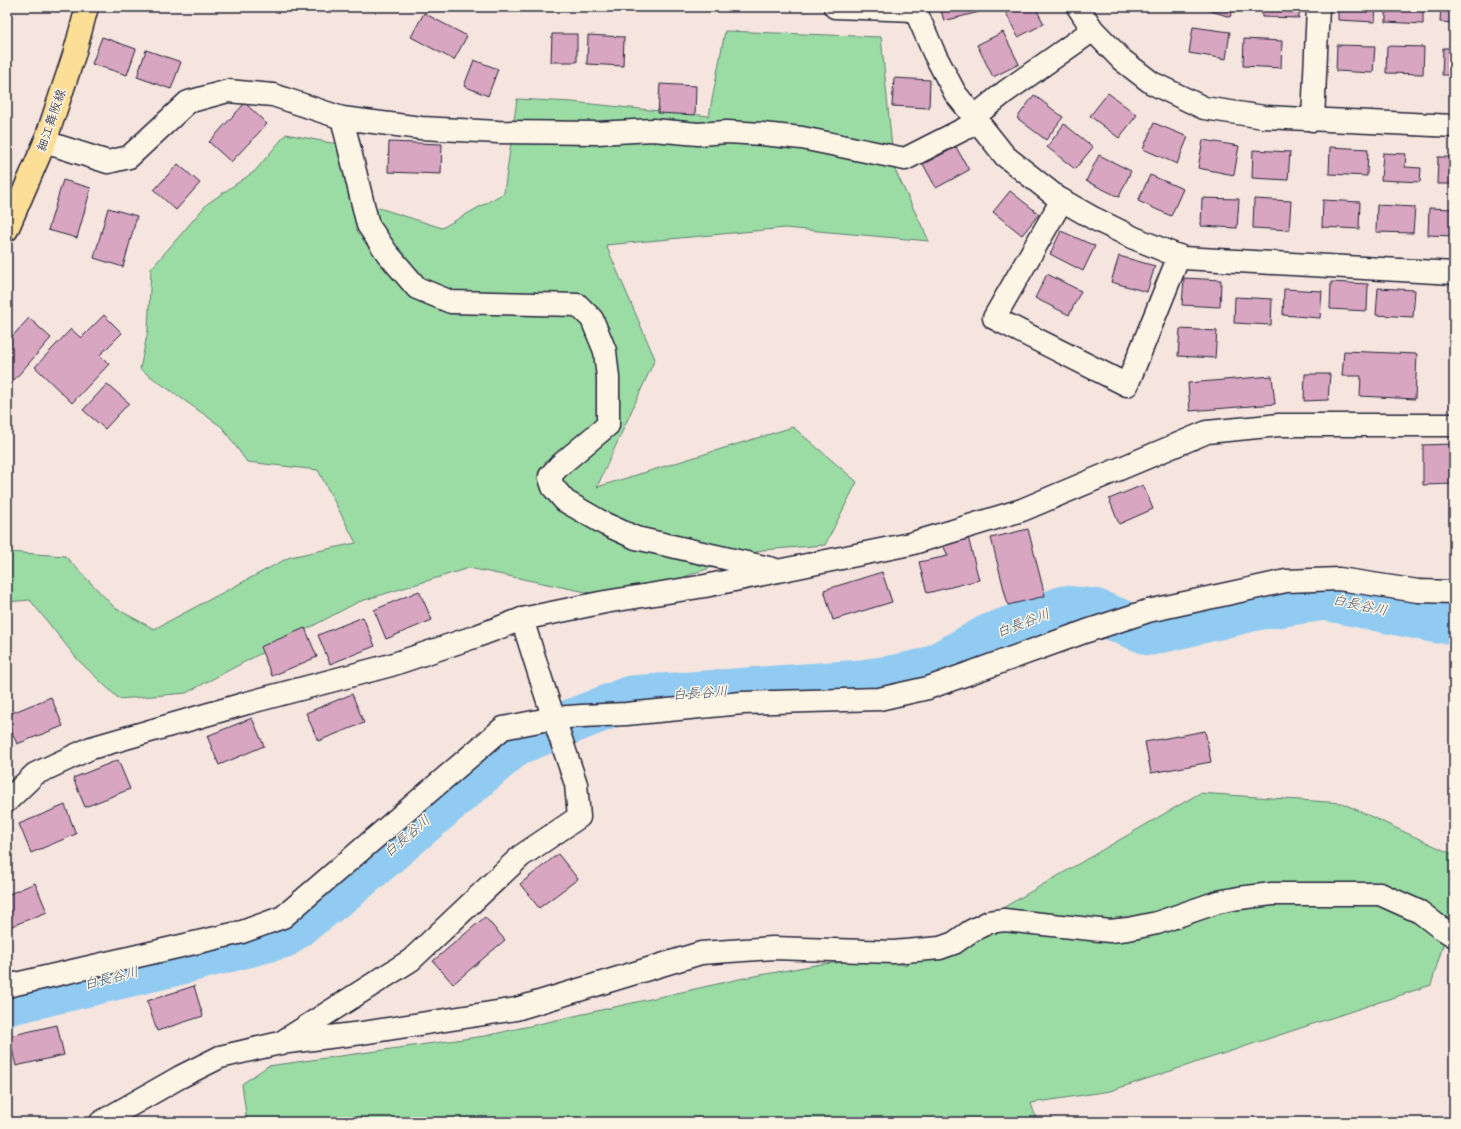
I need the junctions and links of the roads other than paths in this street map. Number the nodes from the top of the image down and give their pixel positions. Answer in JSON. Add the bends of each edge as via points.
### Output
{"nodes":[{"id":1,"x":87,"y":7,"type":"edge"},
{"id":2,"x":835,"y":7,"type":"edge"},
{"id":3,"x":1078,"y":7,"type":"edge"},
{"id":4,"x":1318,"y":7,"type":"edge"},
{"id":5,"x":914,"y":9,"type":"edge"},
{"id":6,"x":1093,"y":30,"type":"junction"},
{"id":7,"x":975,"y":116,"type":"junction"},
{"id":8,"x":342,"y":118,"type":"junction"},
{"id":9,"x":1313,"y":120,"type":"junction"},
{"id":10,"x":1454,"y":126,"type":"edge"},
{"id":11,"x":45,"y":142,"type":"junction"},
{"id":12,"x":1062,"y":200,"type":"junction"},
{"id":13,"x":7,"y":230,"type":"edge"},
{"id":14,"x":1179,"y":256,"type":"junction"},
{"id":15,"x":1454,"y":273,"type":"edge"},
{"id":16,"x":1454,"y":425,"type":"edge"},
{"id":17,"x":780,"y":571,"type":"junction"},
{"id":18,"x":1454,"y":592,"type":"edge"},
{"id":19,"x":522,"y":619,"type":"junction"},
{"id":20,"x":554,"y":718,"type":"junction"},
{"id":21,"x":7,"y":801,"type":"edge"},
{"id":22,"x":1454,"y":936,"type":"edge"},
{"id":23,"x":7,"y":986,"type":"edge"},
{"id":24,"x":280,"y":1043,"type":"junction"},
{"id":25,"x":127,"y":1115,"type":"edge"},
{"id":26,"x":101,"y":1122,"type":"edge"}],
"edges":[{"from":1,"to":11,"type":"main road","name":"細江舞阪線"},
{"from":2,"to":5,"type":"street"},
{"from":3,"to":6,"type":"street"},
{"from":4,"to":9,"type":"street"},
{"from":5,"to":7,"type":"street","via":[[956,93]]},
{"from":6,"to":7,"type":"street"},
{"from":6,"to":9,"type":"street","via":[[1122,60],[1152,83],[1204,108],[1264,117]]},
{"from":7,"to":8,"type":"street","via":[[968,127],[905,160],[802,138],[762,134],[698,134],[653,130],[597,133],[498,132],[420,128]]},
{"from":7,"to":12,"type":"street","via":[[1006,156]]},
{"from":8,"to":11,"type":"street","via":[[273,95],[228,90],[188,102],[129,157],[108,162]]},
{"from":8,"to":17,"type":"street","via":[[368,225],[387,253],[417,288],[450,302],[578,305],[592,319],[605,351],[608,425],[550,476],[553,487],[565,501],[636,538]]},
{"from":9,"to":10,"type":"street"},
{"from":11,"to":13,"type":"main road","name":"細江舞阪線"},
{"from":12,"to":14,"type":"street","via":[[1134,238]]},
{"from":12,"to":14,"type":"street","via":[[994,318],[1127,385]]},
{"from":14,"to":15,"type":"street"},
{"from":16,"to":17,"type":"street","via":[[1279,425],[1207,432],[1022,510],[910,544]]},
{"from":17,"to":19,"type":"street"},
{"from":18,"to":20,"type":"street","via":[[1418,591],[1339,579],[1286,581],[1148,611],[928,688],[879,699],[742,703]]},
{"from":19,"to":20,"type":"street"},
{"from":19,"to":21,"type":"street","via":[[391,664],[255,700],[91,748],[35,774]]},
{"from":20,"to":23,"type":"street","via":[[503,728],[283,917],[242,932]]},
{"from":20,"to":24,"type":"street","via":[[576,784],[579,817],[521,856],[411,960]]},
{"from":22,"to":24,"type":"street","via":[[1420,912],[1380,894],[1272,894],[1228,900],[1157,923],[1110,931],[1004,920],[989,922],[940,948],[893,952],[773,948],[701,953],[516,1009]]},
{"from":24,"to":25,"type":"street","via":[[220,1058],[180,1077]]},
{"from":25,"to":26,"type":"street"}]}
